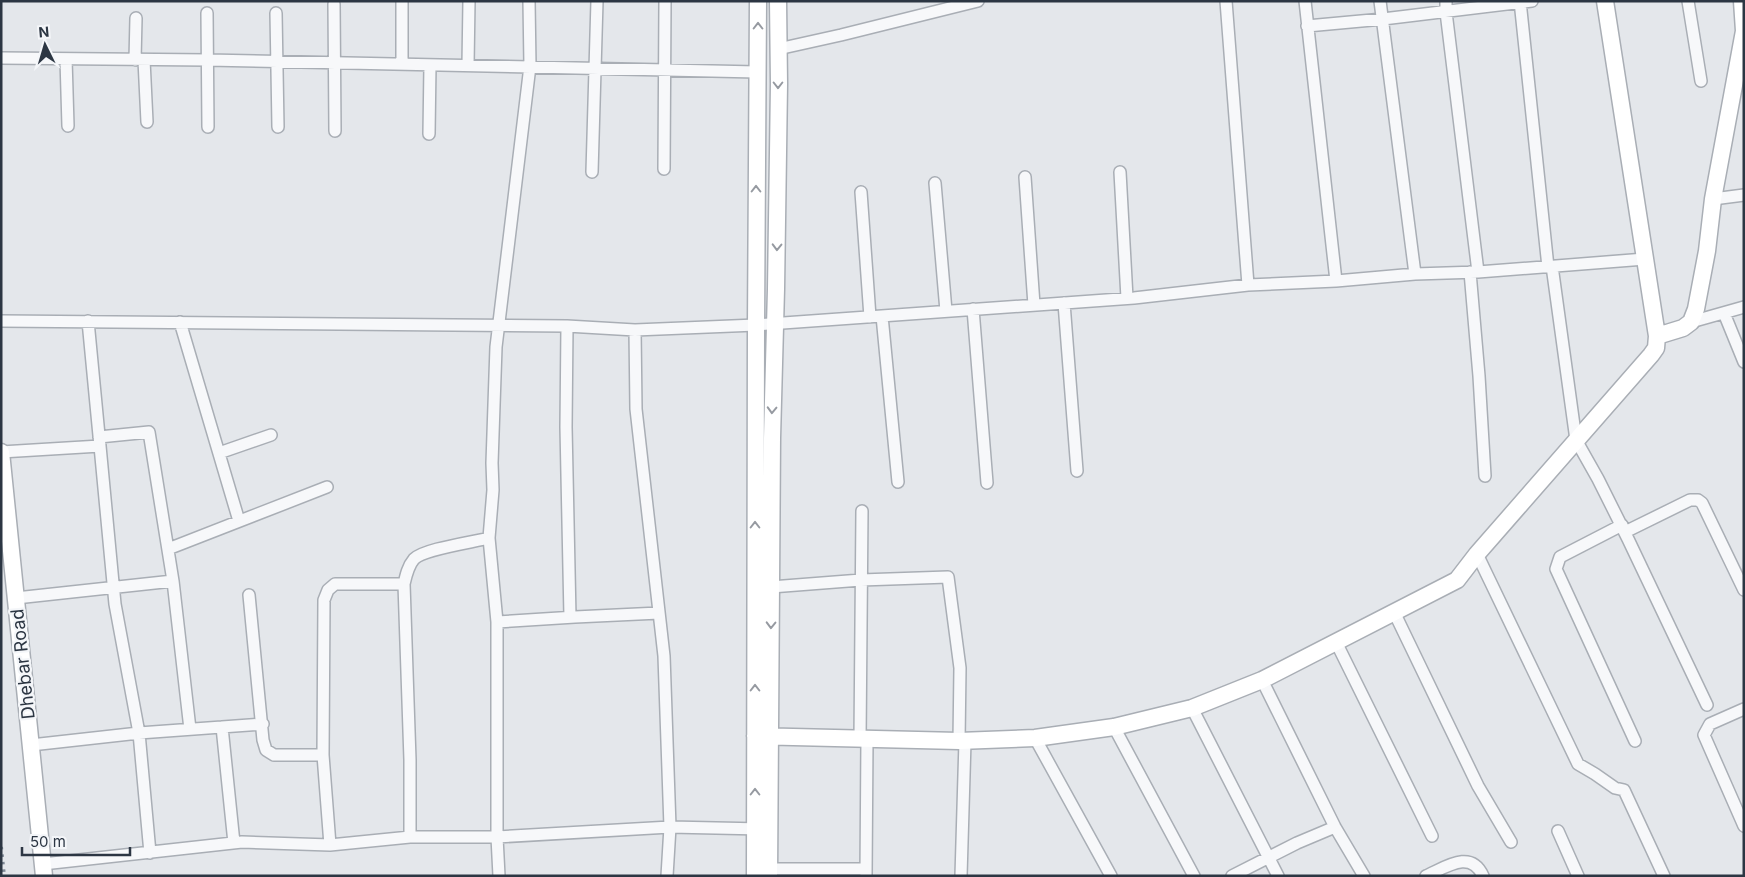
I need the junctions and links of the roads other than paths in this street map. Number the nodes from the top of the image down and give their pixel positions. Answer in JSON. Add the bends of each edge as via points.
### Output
{"nodes":[{"id":1,"x":402,"y":1,"type":"edge"},
{"id":2,"x":469,"y":1,"type":"edge"},
{"id":3,"x":528,"y":1,"type":"edge"},
{"id":4,"x":597,"y":1,"type":"edge"},
{"id":5,"x":665,"y":1,"type":"edge"},
{"id":6,"x":758,"y":1,"type":"edge"},
{"id":7,"x":778,"y":1,"type":"edge"},
{"id":8,"x":978,"y":1,"type":"edge"},
{"id":9,"x":1226,"y":1,"type":"edge"},
{"id":10,"x":1305,"y":1,"type":"edge"},
{"id":11,"x":1380,"y":1,"type":"edge"},
{"id":12,"x":1606,"y":1,"type":"edge"},
{"id":13,"x":1688,"y":1,"type":"edge"},
{"id":14,"x":1742,"y":1,"type":"edge"},
{"id":15,"x":1524,"y":2,"type":"edge"},
{"id":16,"x":334,"y":4,"type":"dead end"},
{"id":17,"x":1446,"y":7,"type":"edge"},
{"id":18,"x":207,"y":13,"type":"dead end"},
{"id":19,"x":276,"y":13,"type":"dead end"},
{"id":20,"x":136,"y":18,"type":"dead end"},
{"id":21,"x":1383,"y":19,"type":"junction"},
{"id":22,"x":1307,"y":26,"type":"junction"},
{"id":23,"x":778,"y":49,"type":"junction"},
{"id":24,"x":1,"y":58,"type":"edge"},
{"id":25,"x":66,"y":59,"type":"junction"},
{"id":26,"x":140,"y":60,"type":"junction"},
{"id":27,"x":208,"y":60,"type":"junction"},
{"id":28,"x":277,"y":62,"type":"junction"},
{"id":29,"x":334,"y":62,"type":"junction"},
{"id":30,"x":402,"y":64,"type":"junction"},
{"id":31,"x":430,"y":65,"type":"junction"},
{"id":32,"x":468,"y":65,"type":"junction"},
{"id":33,"x":530,"y":66,"type":"junction"},
{"id":34,"x":595,"y":68,"type":"junction"},
{"id":35,"x":664,"y":70,"type":"junction"},
{"id":36,"x":757,"y":72,"type":"junction"},
{"id":37,"x":1701,"y":81,"type":"dead end"},
{"id":38,"x":147,"y":122,"type":"dead end"},
{"id":39,"x":68,"y":126,"type":"dead end"},
{"id":40,"x":208,"y":127,"type":"dead end"},
{"id":41,"x":278,"y":128,"type":"dead end"},
{"id":42,"x":335,"y":131,"type":"dead end"},
{"id":43,"x":429,"y":134,"type":"dead end"},
{"id":44,"x":664,"y":169,"type":"dead end"},
{"id":45,"x":592,"y":172,"type":"dead end"},
{"id":46,"x":1120,"y":172,"type":"dead end"},
{"id":47,"x":1025,"y":177,"type":"dead end"},
{"id":48,"x":935,"y":183,"type":"dead end"},
{"id":49,"x":861,"y":192,"type":"dead end"},
{"id":50,"x":1744,"y":195,"type":"edge"},
{"id":51,"x":1714,"y":199,"type":"junction"},
{"id":52,"x":1645,"y":259,"type":"junction"},
{"id":53,"x":1550,"y":266,"type":"junction"},
{"id":54,"x":1474,"y":272,"type":"junction"},
{"id":55,"x":1415,"y":274,"type":"junction"},
{"id":56,"x":1336,"y":281,"type":"junction"},
{"id":57,"x":1248,"y":285,"type":"junction"},
{"id":58,"x":1127,"y":298,"type":"junction"},
{"id":59,"x":1064,"y":303,"type":"junction"},
{"id":60,"x":1034,"y":305,"type":"junction"},
{"id":61,"x":1744,"y":307,"type":"edge"},
{"id":62,"x":973,"y":310,"type":"junction"},
{"id":63,"x":946,"y":311,"type":"junction"},
{"id":64,"x":1724,"y":313,"type":"junction"},
{"id":65,"x":882,"y":316,"type":"junction"},
{"id":66,"x":870,"y":317,"type":"junction"},
{"id":67,"x":1,"y":321,"type":"edge"},
{"id":68,"x":88,"y":321,"type":"junction"},
{"id":69,"x":180,"y":322,"type":"junction"},
{"id":70,"x":775,"y":322,"type":"junction"},
{"id":71,"x":1691,"y":322,"type":"junction"},
{"id":72,"x":756,"y":325,"type":"junction"},
{"id":73,"x":567,"y":326,"type":"junction"},
{"id":74,"x":498,"y":327,"type":"junction"},
{"id":75,"x":635,"y":330,"type":"junction"},
{"id":76,"x":1657,"y":336,"type":"junction"},
{"id":77,"x":1744,"y":362,"type":"edge"},
{"id":78,"x":271,"y":436,"type":"dead end"},
{"id":79,"x":1576,"y":440,"type":"junction"},
{"id":80,"x":100,"y":442,"type":"junction"},
{"id":81,"x":1,"y":452,"type":"edge"},
{"id":82,"x":219,"y":453,"type":"junction"},
{"id":83,"x":1077,"y":471,"type":"dead end"},
{"id":84,"x":1485,"y":476,"type":"dead end"},
{"id":85,"x":898,"y":482,"type":"dead end"},
{"id":86,"x":987,"y":483,"type":"dead end"},
{"id":87,"x":327,"y":486,"type":"dead end"},
{"id":88,"x":862,"y":511,"type":"dead end"},
{"id":89,"x":239,"y":521,"type":"junction"},
{"id":90,"x":1623,"y":529,"type":"junction"},
{"id":91,"x":489,"y":538,"type":"junction"},
{"id":92,"x":168,"y":549,"type":"junction"},
{"id":93,"x":1477,"y":554,"type":"junction"},
{"id":94,"x":861,"y":580,"type":"junction"},
{"id":95,"x":173,"y":581,"type":"junction"},
{"id":96,"x":404,"y":584,"type":"junction"},
{"id":97,"x":771,"y":587,"type":"junction"},
{"id":98,"x":114,"y":588,"type":"junction"},
{"id":99,"x":1744,"y":590,"type":"edge"},
{"id":100,"x":249,"y":595,"type":"dead end"},
{"id":101,"x":16,"y":598,"type":"junction"},
{"id":102,"x":1394,"y":612,"type":"junction"},
{"id":103,"x":659,"y":614,"type":"junction"},
{"id":104,"x":570,"y":617,"type":"junction"},
{"id":105,"x":497,"y":622,"type":"junction"},
{"id":106,"x":1336,"y":642,"type":"junction"},
{"id":107,"x":1262,"y":680,"type":"junction"},
{"id":108,"x":1707,"y":705,"type":"dead end"},
{"id":109,"x":1192,"y":708,"type":"junction"},
{"id":110,"x":1744,"y":708,"type":"edge"},
{"id":111,"x":263,"y":724,"type":"junction"},
{"id":112,"x":222,"y":727,"type":"junction"},
{"id":113,"x":1114,"y":727,"type":"junction"},
{"id":114,"x":190,"y":729,"type":"junction"},
{"id":115,"x":139,"y":733,"type":"junction"},
{"id":116,"x":763,"y":737,"type":"junction"},
{"id":117,"x":1035,"y":738,"type":"junction"},
{"id":118,"x":863,"y":739,"type":"junction"},
{"id":119,"x":962,"y":741,"type":"junction"},
{"id":120,"x":1635,"y":741,"type":"dead end"},
{"id":121,"x":31,"y":745,"type":"junction"},
{"id":122,"x":323,"y":755,"type":"junction"},
{"id":123,"x":1744,"y":826,"type":"edge"},
{"id":124,"x":670,"y":827,"type":"junction"},
{"id":125,"x":1335,"y":827,"type":"junction"},
{"id":126,"x":762,"y":829,"type":"junction"},
{"id":127,"x":1558,"y":831,"type":"dead end"},
{"id":128,"x":410,"y":836,"type":"junction"},
{"id":129,"x":1432,"y":836,"type":"dead end"},
{"id":130,"x":497,"y":837,"type":"junction"},
{"id":131,"x":1511,"y":842,"type":"dead end"},
{"id":132,"x":234,"y":843,"type":"junction"},
{"id":133,"x":330,"y":845,"type":"junction"},
{"id":134,"x":150,"y":853,"type":"junction"},
{"id":135,"x":1269,"y":857,"type":"junction"},
{"id":136,"x":44,"y":870,"type":"edge"},
{"id":137,"x":866,"y":873,"type":"edge"},
{"id":138,"x":764,"y":874,"type":"edge"},
{"id":139,"x":499,"y":876,"type":"edge"},
{"id":140,"x":667,"y":876,"type":"edge"},
{"id":141,"x":960,"y":876,"type":"edge"},
{"id":142,"x":1111,"y":876,"type":"edge"},
{"id":143,"x":1194,"y":876,"type":"edge"},
{"id":144,"x":1232,"y":876,"type":"edge"},
{"id":145,"x":1278,"y":876,"type":"edge"},
{"id":146,"x":1364,"y":876,"type":"edge"},
{"id":147,"x":1426,"y":876,"type":"edge"},
{"id":148,"x":1483,"y":876,"type":"edge"},
{"id":149,"x":1578,"y":876,"type":"edge"},
{"id":150,"x":1664,"y":876,"type":"edge"}],
"edges":[{"from":1,"to":30,"type":"street"},
{"from":2,"to":32,"type":"street"},
{"from":3,"to":33,"type":"street"},
{"from":4,"to":34,"type":"street"},
{"from":5,"to":35,"type":"street"},
{"from":36,"to":6,"type":"street","one_way":true},
{"from":7,"to":23,"type":"street"},
{"from":8,"to":23,"type":"street"},
{"from":9,"to":57,"type":"street"},
{"from":10,"to":22,"type":"street"},
{"from":11,"to":21,"type":"street"},
{"from":12,"to":52,"type":"street"},
{"from":13,"to":37,"type":"street"},
{"from":14,"to":51,"type":"street","via":[[1744,31]]},
{"from":15,"to":17,"type":"street"},
{"from":15,"to":53,"type":"street"},
{"from":16,"to":29,"type":"street"},
{"from":17,"to":21,"type":"street"},
{"from":17,"to":54,"type":"street"},
{"from":18,"to":27,"type":"street"},
{"from":19,"to":28,"type":"street"},
{"from":20,"to":26,"type":"street"},
{"from":21,"to":22,"type":"street"},
{"from":21,"to":55,"type":"street"},
{"from":22,"to":56,"type":"street"},
{"from":23,"to":70,"type":"street","one_way":true},
{"from":24,"to":25,"type":"street"},
{"from":25,"to":26,"type":"street"},
{"from":25,"to":39,"type":"street"},
{"from":26,"to":27,"type":"street"},
{"from":26,"to":38,"type":"street"},
{"from":27,"to":28,"type":"street"},
{"from":27,"to":40,"type":"street"},
{"from":28,"to":29,"type":"street"},
{"from":28,"to":41,"type":"street"},
{"from":29,"to":30,"type":"street"},
{"from":29,"to":42,"type":"street"},
{"from":30,"to":31,"type":"street"},
{"from":31,"to":32,"type":"street"},
{"from":31,"to":43,"type":"street"},
{"from":32,"to":33,"type":"street"},
{"from":33,"to":34,"type":"street"},
{"from":33,"to":74,"type":"street"},
{"from":34,"to":35,"type":"street"},
{"from":34,"to":45,"type":"street"},
{"from":35,"to":36,"type":"street"},
{"from":35,"to":44,"type":"street"},
{"from":72,"to":36,"type":"street","one_way":true},
{"from":46,"to":58,"type":"street"},
{"from":47,"to":60,"type":"street"},
{"from":48,"to":63,"type":"street"},
{"from":49,"to":66,"type":"street"},
{"from":50,"to":51,"type":"street"},
{"from":51,"to":71,"type":"street","via":[[1705,261]]},
{"from":52,"to":53,"type":"street"},
{"from":52,"to":76,"type":"street"},
{"from":53,"to":54,"type":"street"},
{"from":53,"to":79,"type":"street"},
{"from":54,"to":55,"type":"street"},
{"from":54,"to":84,"type":"street"},
{"from":55,"to":56,"type":"street"},
{"from":56,"to":57,"type":"street"},
{"from":57,"to":58,"type":"street"},
{"from":58,"to":59,"type":"street"},
{"from":59,"to":60,"type":"street"},
{"from":59,"to":83,"type":"street"},
{"from":60,"to":62,"type":"street"},
{"from":61,"to":64,"type":"street"},
{"from":62,"to":63,"type":"street"},
{"from":62,"to":86,"type":"street"},
{"from":63,"to":65,"type":"street"},
{"from":64,"to":71,"type":"street"},
{"from":64,"to":77,"type":"street"},
{"from":65,"to":66,"type":"street"},
{"from":65,"to":85,"type":"street"},
{"from":66,"to":70,"type":"street"},
{"from":67,"to":68,"type":"street"},
{"from":68,"to":69,"type":"street"},
{"from":68,"to":80,"type":"street"},
{"from":69,"to":74,"type":"street"},
{"from":69,"to":82,"type":"street"},
{"from":70,"to":72,"type":"street"},
{"from":70,"to":97,"type":"street","one_way":true},
{"from":71,"to":76,"type":"street","via":[[1683,328]]},
{"from":72,"to":75,"type":"street"},
{"from":116,"to":72,"type":"street","one_way":true},
{"from":73,"to":74,"type":"street"},
{"from":73,"to":75,"type":"street"},
{"from":73,"to":104,"type":"street"},
{"from":74,"to":91,"type":"street"},
{"from":75,"to":103,"type":"street","via":[[636,409]]},
{"from":76,"to":79,"type":"street","via":[[1656,348],[1651,355]]},
{"from":78,"to":82,"type":"street"},
{"from":79,"to":90,"type":"street"},
{"from":79,"to":93,"type":"street"},
{"from":80,"to":81,"type":"street"},
{"from":80,"to":92,"type":"street","via":[[149,432]]},
{"from":80,"to":98,"type":"street"},
{"from":81,"to":101,"type":"street","name":"Dhebar Road"},
{"from":82,"to":89,"type":"street"},
{"from":87,"to":89,"type":"street"},
{"from":88,"to":94,"type":"street"},
{"from":89,"to":92,"type":"street"},
{"from":90,"to":99,"type":"street","via":[[1690,500],[1698,500]]},
{"from":90,"to":108,"type":"street"},
{"from":90,"to":120,"type":"street","via":[[1560,557],[1556,568]]},
{"from":91,"to":96,"type":"street","via":[[434,550],[415,558]]},
{"from":91,"to":105,"type":"street"},
{"from":92,"to":95,"type":"street"},
{"from":93,"to":102,"type":"street","via":[[1457,580]]},
{"from":93,"to":150,"type":"street","via":[[1578,764],[1615,788],[1624,790]]},
{"from":94,"to":97,"type":"street"},
{"from":94,"to":118,"type":"street"},
{"from":94,"to":119,"type":"street","via":[[948,577],[960,668]]},
{"from":95,"to":98,"type":"street"},
{"from":95,"to":114,"type":"street"},
{"from":96,"to":122,"type":"street","via":[[335,584],[328,590],[324,600]]},
{"from":96,"to":128,"type":"street"},
{"from":97,"to":116,"type":"street","one_way":true},
{"from":98,"to":101,"type":"street"},
{"from":98,"to":115,"type":"street"},
{"from":100,"to":111,"type":"street"},
{"from":101,"to":121,"type":"street","name":"Dhebar Road"},
{"from":102,"to":106,"type":"street"},
{"from":102,"to":131,"type":"street","via":[[1478,786]]},
{"from":103,"to":104,"type":"street"},
{"from":103,"to":124,"type":"street","via":[[664,656]]},
{"from":104,"to":105,"type":"street"},
{"from":105,"to":130,"type":"street"},
{"from":106,"to":107,"type":"street"},
{"from":106,"to":129,"type":"street"},
{"from":107,"to":109,"type":"street"},
{"from":107,"to":125,"type":"street"},
{"from":109,"to":113,"type":"street"},
{"from":109,"to":135,"type":"street"},
{"from":110,"to":123,"type":"street","via":[[1710,724],[1704,735]]},
{"from":111,"to":112,"type":"street"},
{"from":111,"to":122,"type":"street","via":[[266,750],[274,755]]},
{"from":112,"to":114,"type":"street"},
{"from":112,"to":132,"type":"street"},
{"from":113,"to":117,"type":"street"},
{"from":113,"to":143,"type":"street"},
{"from":114,"to":115,"type":"street"},
{"from":115,"to":121,"type":"street"},
{"from":115,"to":134,"type":"street"},
{"from":116,"to":118,"type":"street"},
{"from":116,"to":126,"type":"street"},
{"from":117,"to":119,"type":"street"},
{"from":117,"to":142,"type":"street"},
{"from":118,"to":119,"type":"street"},
{"from":118,"to":137,"type":"street"},
{"from":119,"to":141,"type":"street"},
{"from":121,"to":136,"type":"street","name":"Dhebar Road"},
{"from":122,"to":133,"type":"street"},
{"from":124,"to":126,"type":"street"},
{"from":124,"to":130,"type":"street"},
{"from":124,"to":140,"type":"street"},
{"from":125,"to":135,"type":"street"},
{"from":125,"to":146,"type":"street"},
{"from":126,"to":138,"type":"street"},
{"from":127,"to":149,"type":"street"},
{"from":128,"to":130,"type":"street"},
{"from":128,"to":133,"type":"street"},
{"from":130,"to":139,"type":"street"},
{"from":132,"to":133,"type":"street"},
{"from":132,"to":134,"type":"street"},
{"from":134,"to":136,"type":"street"},
{"from":135,"to":144,"type":"street"},
{"from":135,"to":145,"type":"street"},
{"from":137,"to":138,"type":"street"},
{"from":147,"to":148,"type":"street","via":[[1461,861],[1478,866]]}]}
